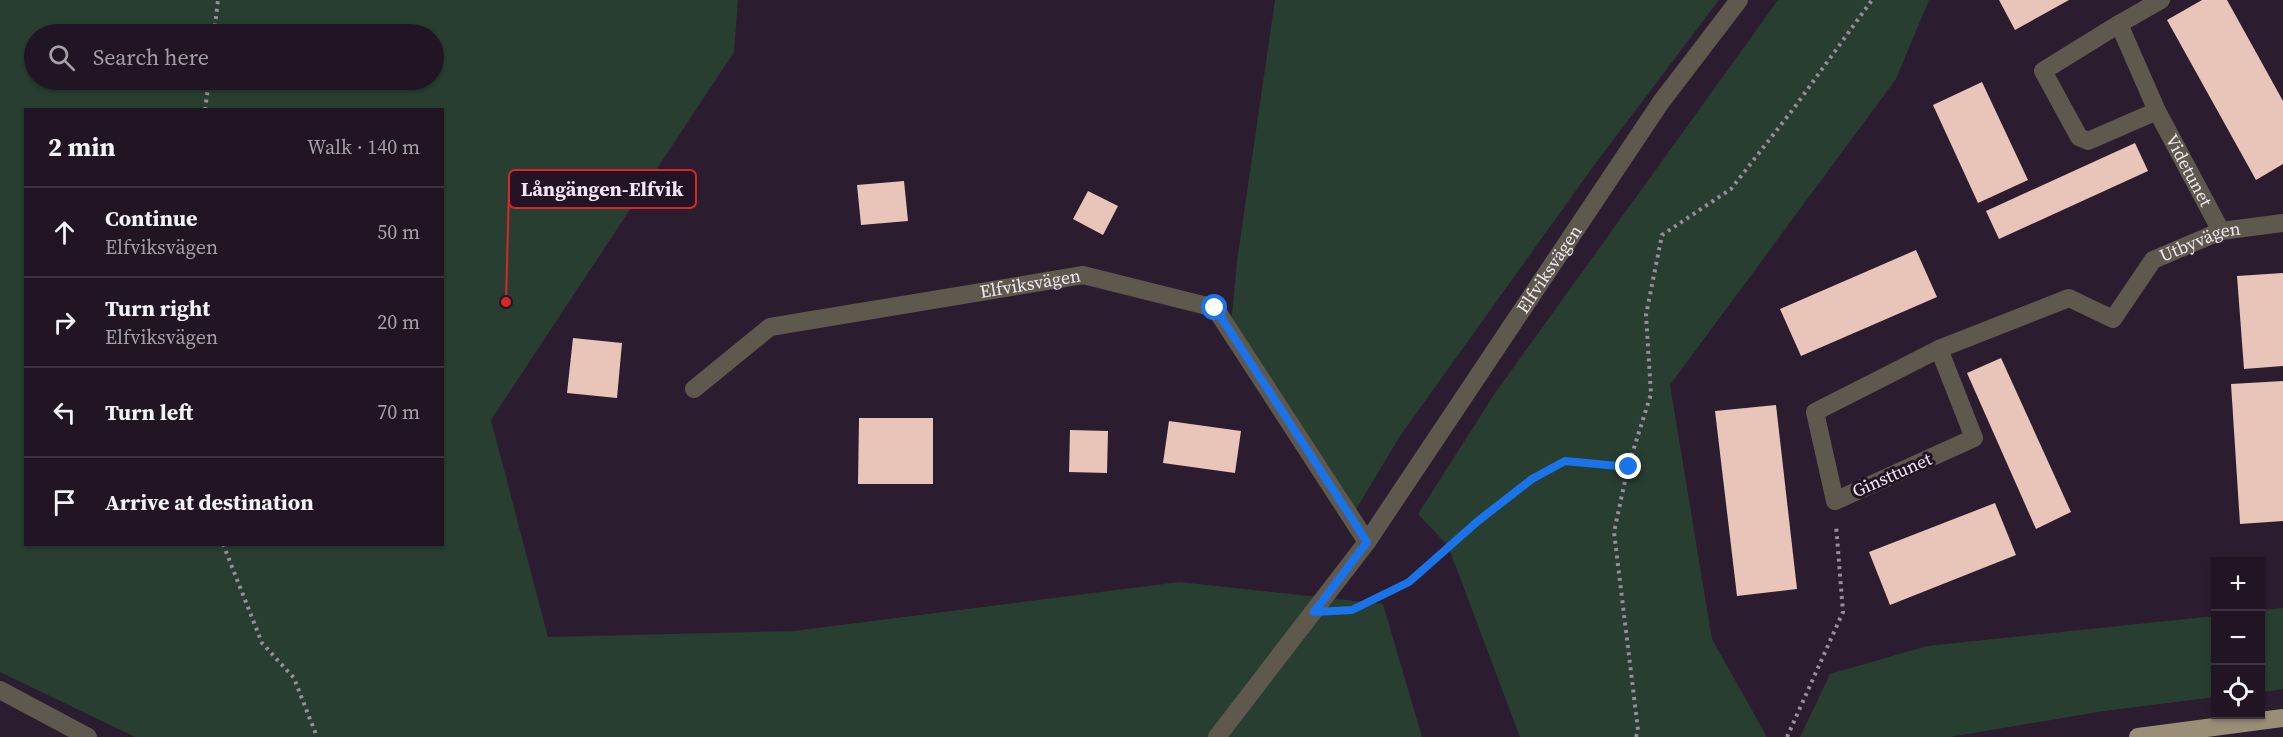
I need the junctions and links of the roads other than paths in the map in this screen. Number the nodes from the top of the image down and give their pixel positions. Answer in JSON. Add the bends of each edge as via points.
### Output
{"nodes":[{"id":1,"x":1739,"y":0,"type":"edge"},
{"id":2,"x":2161,"y":0,"type":"edge"},
{"id":3,"x":2119,"y":24,"type":"junction"},
{"id":4,"x":2157,"y":111,"type":"junction"},
{"id":5,"x":2283,"y":223,"type":"edge"},
{"id":6,"x":2222,"y":231,"type":"junction"},
{"id":7,"x":2113,"y":319,"type":"joint"},
{"id":8,"x":1939,"y":349,"type":"junction"},
{"id":9,"x":693,"y":389,"type":"dead end"},
{"id":10,"x":1367,"y":542,"type":"junction"},
{"id":11,"x":0,"y":690,"type":"edge"},
{"id":12,"x":2283,"y":718,"type":"edge"},
{"id":13,"x":88,"y":737,"type":"edge"},
{"id":14,"x":1218,"y":737,"type":"edge"},
{"id":15,"x":2138,"y":737,"type":"edge"}],
"edges":[{"from":1,"to":10,"type":"street","name":"Elfviksvägen","via":[[1660,102]]},
{"from":2,"to":3,"type":"street"},
{"from":3,"to":4,"type":"street","name":"Videtunet"},
{"from":3,"to":4,"type":"street","via":[[2043,71],[2079,137],[2088,141]]},
{"from":4,"to":6,"type":"street","name":"Videtunet"},
{"from":5,"to":6,"type":"street","name":"Utbyvägen"},
{"from":6,"to":7,"type":"street","name":"Utbyvägen","via":[[2153,260]]},
{"from":7,"to":8,"type":"street","name":"Ginsttunet","via":[[2069,298]]},
{"from":8,"to":8,"type":"street","name":"Ginsttunet","via":[[1815,412],[1835,501],[1974,438]]},
{"from":9,"to":10,"type":"street","name":"Elfviksvägen","via":[[770,327],[1083,275],[1215,308]]},
{"from":10,"to":14,"type":"street","name":"Elfviksvägen"},
{"from":11,"to":13,"type":"street"},
{"from":12,"to":15,"type":"main road"}]}
